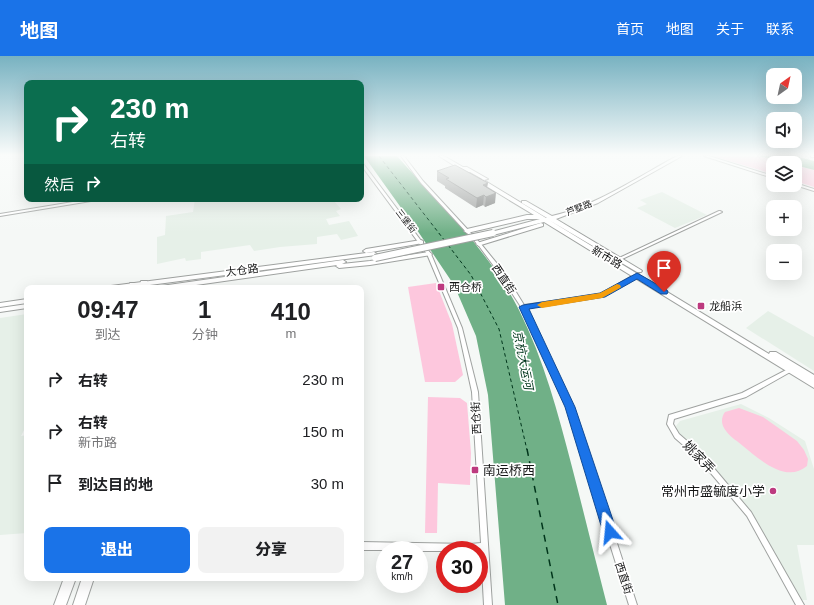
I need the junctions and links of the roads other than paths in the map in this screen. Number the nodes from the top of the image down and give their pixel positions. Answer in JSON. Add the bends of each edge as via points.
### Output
{"nodes":[{"id":1,"x":374,"y":182,"type":"edge"},
{"id":2,"x":422,"y":182,"type":"edge"},
{"id":3,"x":485,"y":182,"type":"edge"},
{"id":4,"x":488,"y":182,"type":"edge"},
{"id":5,"x":625,"y":182,"type":"edge"},
{"id":6,"x":633,"y":182,"type":"edge"},
{"id":7,"x":802,"y":186,"type":"edge"},
{"id":8,"x":814,"y":190,"type":"edge"},
{"id":9,"x":70,"y":202,"type":"edge"},
{"id":10,"x":720,"y":212,"type":"dead end"},
{"id":11,"x":0,"y":215,"type":"edge"},
{"id":12,"x":545,"y":217,"type":"junction"},
{"id":13,"x":467,"y":231,"type":"junction"},
{"id":14,"x":421,"y":242,"type":"junction"},
{"id":15,"x":479,"y":244,"type":"junction"},
{"id":16,"x":429,"y":254,"type":"junction"},
{"id":17,"x":374,"y":256,"type":"joint"},
{"id":18,"x":619,"y":259,"type":"junction"},
{"id":19,"x":256,"y":271,"type":"junction"},
{"id":20,"x":637,"y":275,"type":"junction"},
{"id":21,"x":151,"y":285,"type":"edge"},
{"id":22,"x":179,"y":285,"type":"edge"},
{"id":23,"x":24,"y":301,"type":"edge"},
{"id":24,"x":0,"y":305,"type":"edge"},
{"id":25,"x":24,"y":306,"type":"edge"},
{"id":26,"x":523,"y":307,"type":"junction"},
{"id":27,"x":0,"y":310,"type":"edge"},
{"id":28,"x":790,"y":370,"type":"junction"},
{"id":29,"x":814,"y":379,"type":"edge"},
{"id":30,"x":814,"y":385,"type":"edge"},
{"id":31,"x":484,"y":541,"type":"edge"},
{"id":32,"x":364,"y":546,"type":"edge"},
{"id":33,"x":436,"y":547,"type":"edge"},
{"id":34,"x":69,"y":581,"type":"edge"},
{"id":35,"x":87,"y":581,"type":"edge"},
{"id":36,"x":487,"y":593,"type":"edge"},
{"id":37,"x":60,"y":605,"type":"edge"},
{"id":38,"x":79,"y":605,"type":"edge"},
{"id":39,"x":488,"y":605,"type":"edge"},
{"id":40,"x":633,"y":605,"type":"edge"},
{"id":41,"x":800,"y":605,"type":"edge"}],
"edges":[{"from":1,"to":14,"type":"street","name":"三堡街"},
{"from":2,"to":13,"type":"street","name":"西直街"},
{"from":3,"to":12,"type":"main road","name":"新市路"},
{"from":4,"to":12,"type":"main road","name":"新市路"},
{"from":5,"to":12,"type":"main road","name":"芦墅路","via":[[593,199]]},
{"from":6,"to":12,"type":"main road","name":"芦墅路","via":[[596,202]]},
{"from":7,"to":8,"type":"street"},
{"from":9,"to":11,"type":"street"},
{"from":10,"to":18,"type":"street"},
{"from":12,"to":13,"type":"main road","via":[[527,217]]},
{"from":12,"to":15,"type":"main road","via":[[542,225]]},
{"from":12,"to":17,"type":"main road","name":"芦墅路","bridge":true,"via":[[423,250]]},
{"from":12,"to":18,"type":"main road","name":"新市路"},
{"from":12,"to":20,"type":"main road","name":"新市路"},
{"from":13,"to":15,"type":"street","name":"西直街"},
{"from":14,"to":16,"type":"street","name":"西仓街"},
{"from":14,"to":19,"type":"main road"},
{"from":15,"to":26,"type":"street","name":"西直街"},
{"from":16,"to":19,"type":"main road","via":[[370,263]]},
{"from":16,"to":31,"type":"street","name":"西仓街","via":[[460,328],[475,392]]},
{"from":17,"to":19,"type":"main road","name":"大仓路"},
{"from":18,"to":29,"type":"main road","name":"新市路"},
{"from":19,"to":21,"type":"main road","name":"大仓路"},
{"from":19,"to":22,"type":"main road","name":"大仓路"},
{"from":20,"to":26,"type":"street","via":[[602,295]]},
{"from":20,"to":28,"type":"main road","name":"新市路"},
{"from":23,"to":24,"type":"main road"},
{"from":25,"to":27,"type":"main road"},
{"from":26,"to":40,"type":"street","name":"西直街","via":[[570,407]]},
{"from":28,"to":30,"type":"main road","name":"新市路"},
{"from":28,"to":41,"type":"street","name":"姚家弄","via":[[744,395],[671,417],[669,420],[677,436],[700,456],[749,514]]},
{"from":32,"to":33,"type":"street"},
{"from":34,"to":37,"type":"main road"},
{"from":35,"to":38,"type":"main road"},
{"from":36,"to":39,"type":"street","name":"西仓街"}]}
